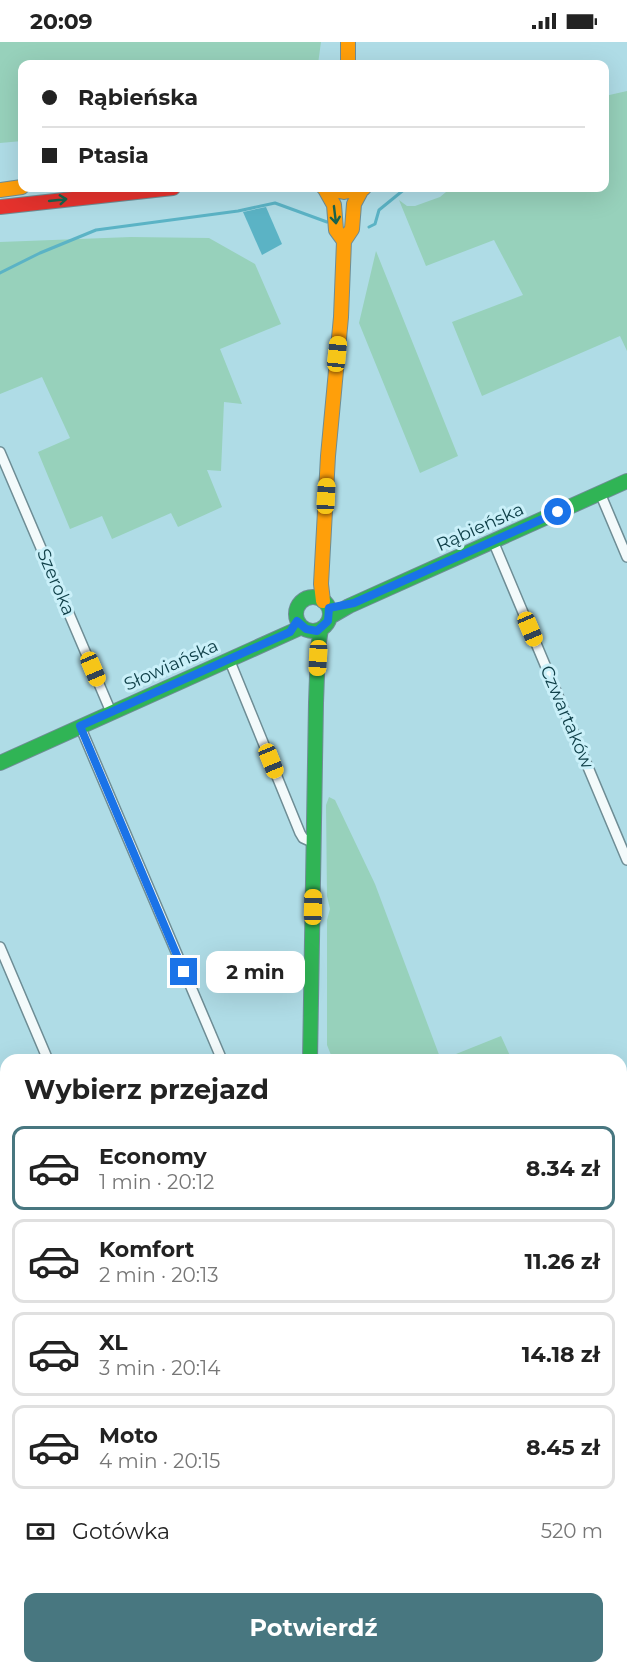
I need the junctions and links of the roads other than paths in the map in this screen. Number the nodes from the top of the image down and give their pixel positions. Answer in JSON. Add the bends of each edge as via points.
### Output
{"nodes":[{"id":1,"x":348,"y":42,"type":"edge"},
{"id":2,"x":348,"y":60,"type":"edge"},
{"id":3,"x":18,"y":188,"type":"edge"},
{"id":4,"x":0,"y":190,"type":"edge"},
{"id":5,"x":136,"y":192,"type":"edge"},
{"id":6,"x":326,"y":192,"type":"edge"},
{"id":7,"x":361,"y":192,"type":"edge"},
{"id":8,"x":0,"y":207,"type":"edge"},
{"id":9,"x":344,"y":241,"type":"junction"},
{"id":10,"x":0,"y":452,"type":"edge"},
{"id":11,"x":627,"y":481,"type":"edge"},
{"id":12,"x":600,"y":493,"type":"junction"},
{"id":13,"x":493,"y":541,"type":"junction"},
{"id":14,"x":627,"y":557,"type":"edge"},
{"id":15,"x":323,"y":606,"type":"junction"},
{"id":16,"x":305,"y":628,"type":"junction"},
{"id":17,"x":229,"y":659,"type":"junction"},
{"id":18,"x":111,"y":712,"type":"junction"},
{"id":19,"x":80,"y":726,"type":"junction"},
{"id":20,"x":0,"y":763,"type":"edge"},
{"id":21,"x":314,"y":843,"type":"junction"},
{"id":22,"x":627,"y":860,"type":"edge"},
{"id":23,"x":0,"y":948,"type":"edge"},
{"id":24,"x":45,"y":1054,"type":"edge"},
{"id":25,"x":219,"y":1054,"type":"edge"},
{"id":26,"x":310,"y":1054,"type":"edge"}],
"edges":[{"from":1,"to":2,"type":"main road"},
{"from":3,"to":4,"type":"main road"},
{"from":8,"to":5,"type":"main road","one_way":true},
{"from":6,"to":9,"type":"main road","one_way":true,"via":[[334,205],[336,230]]},
{"from":7,"to":9,"type":"main road","via":[[354,204],[352,229]]},
{"from":9,"to":15,"type":"main road","via":[[328,456]]},
{"from":10,"to":18,"type":"street","name":"Szeroka"},
{"from":11,"to":12,"type":"main road","name":"Rąbieńska"},
{"from":12,"to":13,"type":"main road","name":"Rąbieńska"},
{"from":12,"to":14,"type":"street"},
{"from":13,"to":15,"type":"main road","name":"Rąbieńska","via":[[349,606]]},
{"from":13,"to":22,"type":"street","name":"Czwartaków"},
{"from":15,"to":16,"type":"main road","via":[[325,626]]},
{"from":15,"to":16,"type":"main road","via":[[303,601],[299,605],[297,610]]},
{"from":16,"to":17,"type":"main road","name":"Słowiańska"},
{"from":16,"to":21,"type":"main road","via":[[318,648]]},
{"from":17,"to":18,"type":"main road","name":"Słowiańska"},
{"from":17,"to":21,"type":"street","via":[[300,833]]},
{"from":18,"to":19,"type":"main road","name":"Słowiańska"},
{"from":19,"to":20,"type":"main road","name":"Słowiańska"},
{"from":19,"to":25,"type":"street"},
{"from":21,"to":26,"type":"main road"},
{"from":23,"to":24,"type":"street"}]}
